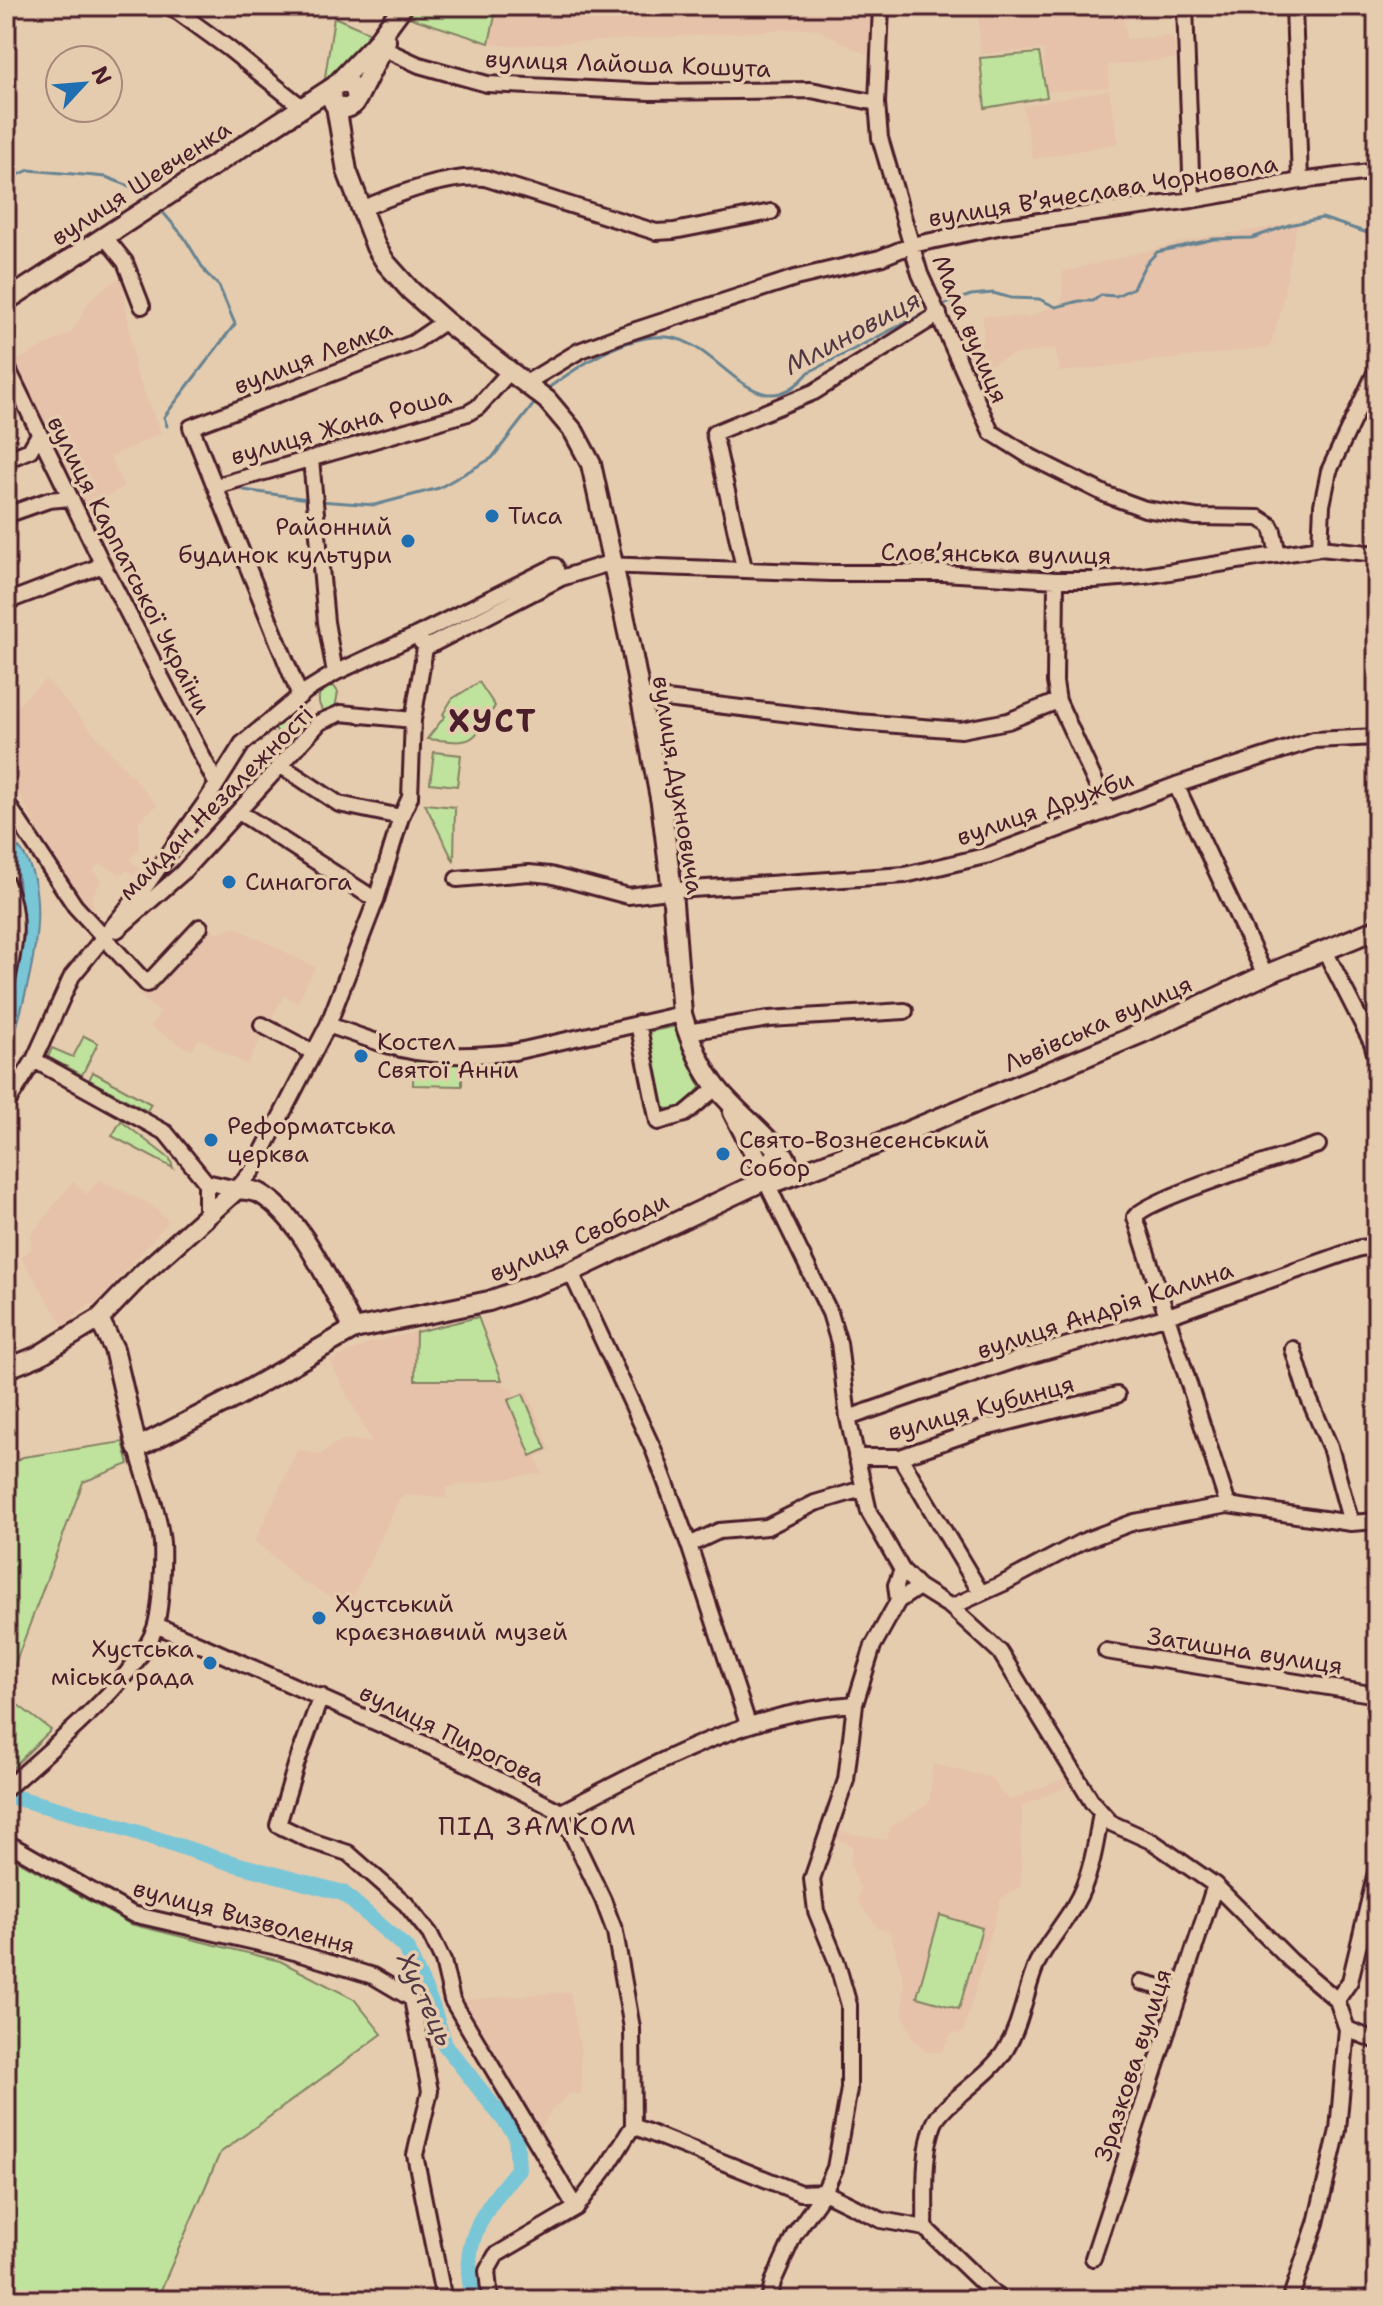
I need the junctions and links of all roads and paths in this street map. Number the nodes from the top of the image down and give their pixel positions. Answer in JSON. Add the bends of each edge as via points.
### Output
{"nodes":[{"id":1,"x":170,"y":6,"type":"edge"},
{"id":2,"x":881,"y":6,"type":"edge"},
{"id":3,"x":1185,"y":6,"type":"edge"},
{"id":4,"x":1294,"y":6,"type":"edge"},
{"id":5,"x":400,"y":8,"type":"edge"},
{"id":6,"x":382,"y":48,"type":"junction"},
{"id":7,"x":336,"y":95,"type":"junction"},
{"id":8,"x":357,"y":100,"type":"junction"},
{"id":9,"x":877,"y":103,"type":"junction"},
{"id":10,"x":303,"y":108,"type":"junction"},
{"id":11,"x":347,"y":171,"type":"junction"},
{"id":12,"x":1377,"y":171,"type":"edge"},
{"id":13,"x":1300,"y":181,"type":"junction"},
{"id":14,"x":1192,"y":200,"type":"junction"},
{"id":15,"x":361,"y":209,"type":"junction"},
{"id":16,"x":771,"y":212,"type":"dead end"},
{"id":17,"x":104,"y":236,"type":"junction"},
{"id":18,"x":912,"y":245,"type":"junction"},
{"id":19,"x":6,"y":301,"type":"edge"},
{"id":20,"x":142,"y":306,"type":"dead end"},
{"id":21,"x":939,"y":314,"type":"junction"},
{"id":22,"x":445,"y":321,"type":"junction"},
{"id":23,"x":6,"y":365,"type":"edge"},
{"id":24,"x":1377,"y":369,"type":"edge"},
{"id":25,"x":510,"y":371,"type":"junction"},
{"id":26,"x":536,"y":391,"type":"junction"},
{"id":27,"x":38,"y":436,"type":"junction"},
{"id":28,"x":311,"y":459,"type":"junction"},
{"id":29,"x":6,"y":460,"type":"edge"},
{"id":30,"x":216,"y":486,"type":"junction"},
{"id":31,"x":70,"y":498,"type":"junction"},
{"id":32,"x":6,"y":507,"type":"edge"},
{"id":33,"x":1320,"y":548,"type":"junction"},
{"id":34,"x":1377,"y":554,"type":"edge"},
{"id":35,"x":1278,"y":555,"type":"junction"},
{"id":36,"x":103,"y":565,"type":"junction"},
{"id":37,"x":613,"y":565,"type":"junction"},
{"id":38,"x":744,"y":568,"type":"junction"},
{"id":39,"x":560,"y":578,"type":"joint"},
{"id":40,"x":1056,"y":580,"type":"junction"},
{"id":41,"x":6,"y":602,"type":"edge"},
{"id":42,"x":421,"y":642,"type":"junction"},
{"id":43,"x":335,"y":672,"type":"junction"},
{"id":44,"x":298,"y":691,"type":"junction"},
{"id":45,"x":641,"y":696,"type":"junction"},
{"id":46,"x":1058,"y":701,"type":"junction"},
{"id":47,"x":413,"y":720,"type":"junction"},
{"id":48,"x":1377,"y":737,"type":"edge"},
{"id":49,"x":280,"y":765,"type":"junction"},
{"id":50,"x":216,"y":783,"type":"junction"},
{"id":51,"x":1176,"y":785,"type":"junction"},
{"id":52,"x":6,"y":802,"type":"edge"},
{"id":53,"x":1108,"y":810,"type":"junction"},
{"id":54,"x":239,"y":812,"type":"junction"},
{"id":55,"x":401,"y":817,"type":"junction"},
{"id":56,"x":457,"y":879,"type":"dead end"},
{"id":57,"x":6,"y":883,"type":"edge"},
{"id":58,"x":672,"y":891,"type":"junction"},
{"id":59,"x":376,"y":900,"type":"junction"},
{"id":60,"x":200,"y":927,"type":"dead end"},
{"id":61,"x":1377,"y":929,"type":"edge"},
{"id":62,"x":104,"y":940,"type":"junction"},
{"id":63,"x":1324,"y":949,"type":"junction"},
{"id":64,"x":1265,"y":975,"type":"junction"},
{"id":65,"x":6,"y":985,"type":"edge"},
{"id":66,"x":905,"y":1011,"type":"dead end"},
{"id":67,"x":638,"y":1023,"type":"junction"},
{"id":68,"x":685,"y":1023,"type":"junction"},
{"id":69,"x":262,"y":1025,"type":"dead end"},
{"id":70,"x":328,"y":1025,"type":"junction"},
{"id":71,"x":307,"y":1049,"type":"dead end"},
{"id":72,"x":34,"y":1060,"type":"junction"},
{"id":73,"x":1377,"y":1060,"type":"edge"},
{"id":74,"x":719,"y":1090,"type":"junction"},
{"id":75,"x":6,"y":1105,"type":"edge"},
{"id":76,"x":1318,"y":1145,"type":"dead end"},
{"id":77,"x":776,"y":1171,"type":"junction"},
{"id":78,"x":206,"y":1182,"type":"junction"},
{"id":79,"x":237,"y":1189,"type":"junction"},
{"id":80,"x":206,"y":1218,"type":"junction"},
{"id":81,"x":1377,"y":1246,"type":"edge"},
{"id":82,"x":571,"y":1272,"type":"junction"},
{"id":83,"x":1165,"y":1317,"type":"junction"},
{"id":84,"x":99,"y":1319,"type":"junction"},
{"id":85,"x":354,"y":1329,"type":"junction"},
{"id":86,"x":1293,"y":1349,"type":"dead end"},
{"id":87,"x":6,"y":1369,"type":"edge"},
{"id":88,"x":1117,"y":1395,"type":"dead end"},
{"id":89,"x":848,"y":1418,"type":"junction"},
{"id":90,"x":137,"y":1448,"type":"junction"},
{"id":91,"x":856,"y":1457,"type":"junction"},
{"id":92,"x":900,"y":1457,"type":"junction"},
{"id":93,"x":862,"y":1489,"type":"junction"},
{"id":94,"x":1228,"y":1505,"type":"junction"},
{"id":95,"x":1377,"y":1521,"type":"edge"},
{"id":96,"x":1351,"y":1523,"type":"junction"},
{"id":97,"x":689,"y":1545,"type":"junction"},
{"id":98,"x":902,"y":1570,"type":"junction"},
{"id":99,"x":919,"y":1587,"type":"junction"},
{"id":100,"x":981,"y":1593,"type":"junction"},
{"id":101,"x":898,"y":1601,"type":"junction"},
{"id":102,"x":951,"y":1607,"type":"junction"},
{"id":103,"x":156,"y":1625,"type":"junction"},
{"id":104,"x":1106,"y":1651,"type":"dead end"},
{"id":105,"x":1377,"y":1695,"type":"edge"},
{"id":106,"x":321,"y":1696,"type":"junction"},
{"id":107,"x":855,"y":1704,"type":"junction"},
{"id":108,"x":748,"y":1724,"type":"junction"},
{"id":109,"x":8,"y":1787,"type":"edge"},
{"id":110,"x":561,"y":1812,"type":"junction"},
{"id":111,"x":1101,"y":1812,"type":"junction"},
{"id":112,"x":6,"y":1842,"type":"edge"},
{"id":113,"x":1377,"y":1868,"type":"edge"},
{"id":114,"x":1215,"y":1885,"type":"junction"},
{"id":115,"x":1141,"y":1982,"type":"dead end"},
{"id":116,"x":1180,"y":1992,"type":"junction"},
{"id":117,"x":1337,"y":2000,"type":"junction"},
{"id":118,"x":1347,"y":2029,"type":"junction"},
{"id":119,"x":1377,"y":2041,"type":"edge"},
{"id":120,"x":633,"y":2126,"type":"junction"},
{"id":121,"x":824,"y":2192,"type":"junction"},
{"id":122,"x":576,"y":2208,"type":"junction"},
{"id":123,"x":925,"y":2228,"type":"junction"},
{"id":124,"x":1093,"y":2258,"type":"dead end"},
{"id":125,"x":444,"y":2300,"type":"edge"},
{"id":126,"x":490,"y":2300,"type":"edge"},
{"id":127,"x":769,"y":2300,"type":"edge"},
{"id":128,"x":1000,"y":2300,"type":"edge"},
{"id":129,"x":1290,"y":2300,"type":"edge"}],
"edges":[{"from":1,"to":10,"type":"street"},
{"from":2,"to":9,"type":"street","name":"Мала вулиця"},
{"from":3,"to":14,"type":"street"},
{"from":4,"to":13,"type":"street"},
{"from":5,"to":6,"type":"main road"},
{"from":5,"to":7,"type":"main road"},
{"from":6,"to":8,"type":"main road"},
{"from":6,"to":9,"type":"street","name":"вулиця Лайоша Кошута","via":[[419,65],[487,84],[650,92],[811,90]]},
{"from":7,"to":8,"type":"main road","name":"вулиця Шевченка","via":[[347,108]]},
{"from":7,"to":10,"type":"main road","name":"вулиця Шевченка"},
{"from":7,"to":11,"type":"main road"},
{"from":8,"to":11,"type":"main road"},
{"from":9,"to":18,"type":"street","name":"Мала вулиця","via":[[880,138]]},
{"from":10,"to":17,"type":"main road","name":"вулиця Шевченка"},
{"from":11,"to":15,"type":"main road","name":"вулиця Духновича"},
{"from":12,"to":13,"type":"street","name":"вулиця Вʼячеслава Чорновола"},
{"from":13,"to":14,"type":"street","name":"вулиця Вʼячеслава Чорновола"},
{"from":14,"to":18,"type":"street","name":"вулиця Вʼячеслава Чорновола","via":[[1003,226]]},
{"from":15,"to":16,"type":"street","via":[[472,176],[656,232]]},
{"from":15,"to":22,"type":"main road","name":"вулиця Духновича","via":[[386,263]]},
{"from":17,"to":19,"type":"main road","name":"вулиця Шевченка"},
{"from":17,"to":20,"type":"street","via":[[125,262]]},
{"from":18,"to":21,"type":"street","name":"Мала вулиця"},
{"from":18,"to":26,"type":"street","name":"вулиця Вʼячеслава Чорновола","via":[[579,351]]},
{"from":21,"to":35,"type":"street","name":"Мала вулиця","via":[[997,438],[1145,509],[1259,518],[1270,525]]},
{"from":21,"to":38,"type":"street","via":[[814,392],[714,433]]},
{"from":22,"to":25,"type":"main road","name":"вулиця Духновича"},
{"from":22,"to":30,"type":"street","name":"вулиця Лемка","via":[[413,343],[191,427]]},
{"from":23,"to":27,"type":"street","name":"вулиця Карпатської України"},
{"from":24,"to":33,"type":"street","via":[[1329,471]]},
{"from":25,"to":26,"type":"main road","name":"вулиця Духновича"},
{"from":25,"to":28,"type":"street","name":"вулиця Жана Роша","via":[[468,413]]},
{"from":26,"to":37,"type":"main road","name":"вулиця Духновича","via":[[574,432],[591,464]]},
{"from":27,"to":29,"type":"street","via":[[30,450]]},
{"from":27,"to":31,"type":"street","name":"вулиця Карпатської України"},
{"from":28,"to":30,"type":"street","name":"вулиця Жана Роша"},
{"from":28,"to":43,"type":"street"},
{"from":30,"to":44,"type":"street"},
{"from":31,"to":32,"type":"street","via":[[12,513]]},
{"from":31,"to":36,"type":"street","name":"вулиця Карпатської України"},
{"from":33,"to":34,"type":"street","name":"Словʼянська вулиця"},
{"from":33,"to":35,"type":"street","name":"Словʼянська вулиця"},
{"from":35,"to":40,"type":"street","name":"Словʼянська вулиця","via":[[1144,576]]},
{"from":36,"to":41,"type":"street"},
{"from":36,"to":50,"type":"street","name":"вулиця Карпатської України"},
{"from":37,"to":38,"type":"street","name":"Словʼянська вулиця"},
{"from":37,"to":39,"type":"street","name":"Словʼянська вулиця"},
{"from":37,"to":45,"type":"main road","name":"вулиця Духновича"},
{"from":38,"to":40,"type":"street","name":"Словʼянська вулиця"},
{"from":39,"to":42,"type":"street","name":"майдан Незалежності"},
{"from":40,"to":46,"type":"street"},
{"from":42,"to":43,"type":"street","name":"майдан Незалежності"},
{"from":42,"to":47,"type":"street"},
{"from":43,"to":44,"type":"street","name":"майдан Незалежності"},
{"from":44,"to":50,"type":"street","name":"майдан Незалежності","via":[[242,744]]},
{"from":45,"to":46,"type":"street","via":[[961,730],[1008,721]]},
{"from":45,"to":58,"type":"main road","name":"вулиця Духновича"},
{"from":46,"to":53,"type":"street"},
{"from":47,"to":49,"type":"street","name":"майдан Незалежності","via":[[341,713],[320,722]]},
{"from":47,"to":55,"type":"street","via":[[410,797]]},
{"from":48,"to":51,"type":"street","name":"вулиця Дружби","via":[[1314,740]]},
{"from":49,"to":54,"type":"street","name":"майдан Незалежності"},
{"from":49,"to":55,"type":"street","via":[[339,804]]},
{"from":50,"to":62,"type":"street","name":"майдан Незалежності"},
{"from":51,"to":53,"type":"street","name":"вулиця Дружби"},
{"from":51,"to":64,"type":"street"},
{"from":52,"to":62,"type":"street"},
{"from":53,"to":58,"type":"street","name":"вулиця Дружби","via":[[989,855],[905,875]]},
{"from":54,"to":59,"type":"street"},
{"from":54,"to":62,"type":"street","name":"майдан Незалежності","via":[[143,909]]},
{"from":55,"to":59,"type":"street"},
{"from":56,"to":58,"type":"street","name":"вулиця Дружби","via":[[529,873],[628,896]]},
{"from":57,"to":65,"type":"street","via":[[16,936]]},
{"from":58,"to":68,"type":"main road","name":"вулиця Духновича"},
{"from":59,"to":70,"type":"street"},
{"from":60,"to":62,"type":"street","via":[[147,984]]},
{"from":61,"to":63,"type":"main road","name":"Львівська вулиця"},
{"from":62,"to":72,"type":"street","name":"майдан Незалежності","via":[[72,976]]},
{"from":63,"to":64,"type":"main road","name":"Львівська вулиця"},
{"from":63,"to":73,"type":"street"},
{"from":64,"to":77,"type":"main road","name":"Львівська вулиця","via":[[1127,1040],[875,1145]]},
{"from":66,"to":68,"type":"street"},
{"from":67,"to":68,"type":"street"},
{"from":67,"to":70,"type":"street","via":[[514,1052],[475,1055],[400,1049]]},
{"from":67,"to":74,"type":"street","via":[[658,1122],[685,1114]]},
{"from":68,"to":74,"type":"main road","via":[[693,1049]]},
{"from":69,"to":71,"type":"street"},
{"from":70,"to":79,"type":"street","via":[[261,1157]]},
{"from":72,"to":75,"type":"street","name":"майдан Незалежності"},
{"from":72,"to":78,"type":"street","via":[[166,1133]]},
{"from":74,"to":77,"type":"main road","via":[[772,1143]]},
{"from":76,"to":83,"type":"street","via":[[1142,1208],[1134,1222]]},
{"from":77,"to":82,"type":"main road","name":"вулиця Свободи"},
{"from":77,"to":89,"type":"street","via":[[770,1190],[830,1313],[839,1343]]},
{"from":78,"to":79,"type":"street"},
{"from":78,"to":80,"type":"street"},
{"from":79,"to":80,"type":"main road"},
{"from":79,"to":85,"type":"main road","via":[[260,1193],[289,1219]]},
{"from":80,"to":84,"type":"main road"},
{"from":81,"to":83,"type":"street","name":"вулиця Андрія Калина"},
{"from":82,"to":85,"type":"main road","name":"вулиця Свободи","via":[[489,1301]]},
{"from":82,"to":97,"type":"street","via":[[654,1451]]},
{"from":83,"to":89,"type":"street","name":"вулиця Андрія Калина","via":[[1016,1360]]},
{"from":83,"to":94,"type":"street"},
{"from":84,"to":87,"type":"main road"},
{"from":84,"to":90,"type":"main road","via":[[114,1349]]},
{"from":85,"to":90,"type":"main road","name":"вулиця Свободи"},
{"from":86,"to":96,"type":"street","via":[[1330,1447]]},
{"from":88,"to":92,"type":"street","name":"вулиця Кубинця","via":[[981,1429]]},
{"from":89,"to":91,"type":"street"},
{"from":90,"to":103,"type":"street","via":[[162,1541]]},
{"from":91,"to":92,"type":"street","name":"вулиця Кубинця"},
{"from":91,"to":93,"type":"street"},
{"from":92,"to":100,"type":"street"},
{"from":93,"to":97,"type":"street","via":[[815,1503],[767,1527],[719,1531]]},
{"from":93,"to":98,"type":"street"},
{"from":94,"to":96,"type":"street"},
{"from":94,"to":100,"type":"street","via":[[1134,1522],[1081,1542]]},
{"from":95,"to":96,"type":"street"},
{"from":97,"to":108,"type":"street"},
{"from":98,"to":99,"type":"street"},
{"from":98,"to":101,"type":"street","via":[[896,1585]]},
{"from":99,"to":101,"type":"street"},
{"from":99,"to":102,"type":"street"},
{"from":100,"to":102,"type":"street"},
{"from":101,"to":107,"type":"street","via":[[873,1646]]},
{"from":102,"to":111,"type":"street","via":[[1000,1652]]},
{"from":103,"to":106,"type":"street","name":"вулиця Пирогова"},
{"from":103,"to":109,"type":"street","via":[[124,1677]]},
{"from":104,"to":105,"type":"street","name":"Затишна вулиця"},
{"from":106,"to":110,"type":"street","name":"вулиця Пирогова"},
{"from":106,"to":122,"type":"street","via":[[278,1825],[348,1853],[425,1927],[443,1961],[452,2000]]},
{"from":107,"to":108,"type":"street","via":[[819,1706]]},
{"from":107,"to":121,"type":"street","via":[[846,1780],[812,1879],[816,1911],[849,2005],[849,2089],[835,2168]]},
{"from":108,"to":110,"type":"street","via":[[697,1743]]},
{"from":110,"to":120,"type":"street","name":"вулиця Пирогова","via":[[615,1932],[632,2028]]},
{"from":111,"to":114,"type":"street"},
{"from":111,"to":123,"type":"street","via":[[1092,1863],[1076,1903],[1037,1963],[1006,2050],[935,2122]]},
{"from":112,"to":125,"type":"street","name":"вулиця Визволення","via":[[132,1914],[281,1948],[373,1976],[412,1999],[430,2091],[415,2155]]},
{"from":113,"to":117,"type":"street","via":[[1350,1981]]},
{"from":114,"to":116,"type":"street","name":"Зразкова вулиця"},
{"from":114,"to":117,"type":"street"},
{"from":115,"to":116,"type":"street"},
{"from":116,"to":124,"type":"street","name":"Зразкова вулиця"},
{"from":117,"to":118,"type":"street"},
{"from":118,"to":119,"type":"street"},
{"from":118,"to":129,"type":"street","via":[[1338,2130],[1316,2223]]},
{"from":120,"to":121,"type":"street","via":[[800,2193]]},
{"from":120,"to":122,"type":"street"},
{"from":121,"to":123,"type":"street","via":[[881,2220]]},
{"from":121,"to":127,"type":"street","via":[[794,2235]]},
{"from":122,"to":126,"type":"street","via":[[496,2255],[487,2271]]},
{"from":123,"to":128,"type":"street"}]}
